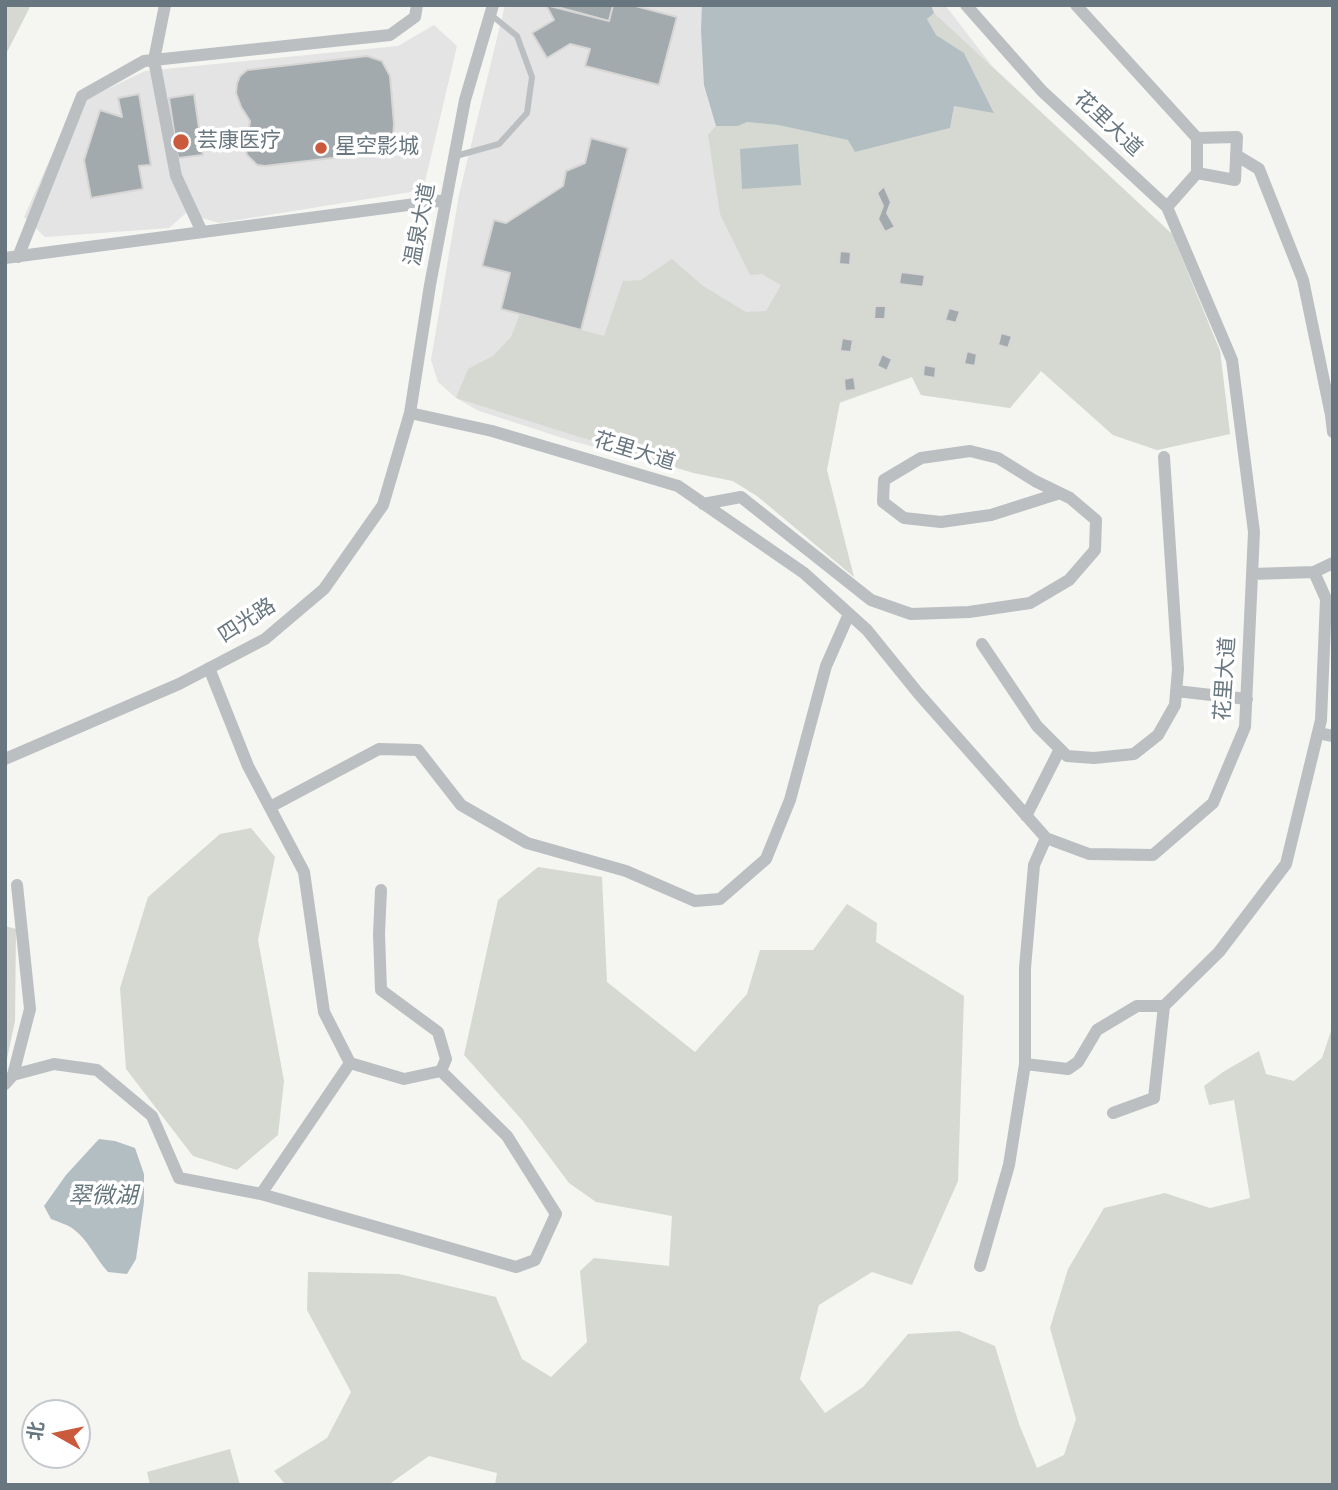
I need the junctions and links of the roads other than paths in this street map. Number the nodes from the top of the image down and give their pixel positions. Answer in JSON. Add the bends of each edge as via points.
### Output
{"nodes":[{"id":1,"x":165,"y":5,"type":"edge"},
{"id":2,"x":417,"y":5,"type":"edge"},
{"id":3,"x":966,"y":5,"type":"edge"},
{"id":4,"x":1076,"y":5,"type":"edge"},
{"id":5,"x":491,"y":9,"type":"edge"},
{"id":6,"x":154,"y":60,"type":"junction"},
{"id":7,"x":1197,"y":138,"type":"junction"},
{"id":8,"x":1237,"y":155,"type":"junction"},
{"id":9,"x":454,"y":157,"type":"junction"},
{"id":10,"x":1197,"y":173,"type":"junction"},
{"id":11,"x":446,"y":200,"type":"junction"},
{"id":12,"x":1167,"y":207,"type":"junction"},
{"id":13,"x":202,"y":232,"type":"junction"},
{"id":14,"x":11,"y":258,"type":"edge"},
{"id":15,"x":410,"y":413,"type":"junction"},
{"id":16,"x":1333,"y":432,"type":"edge"},
{"id":17,"x":1164,"y":457,"type":"dead end"},
{"id":18,"x":1059,"y":493,"type":"junction"},
{"id":19,"x":703,"y":504,"type":"junction"},
{"id":20,"x":1333,"y":563,"type":"edge"},
{"id":21,"x":1314,"y":572,"type":"junction"},
{"id":22,"x":1252,"y":573,"type":"junction"},
{"id":23,"x":849,"y":614,"type":"junction"},
{"id":24,"x":982,"y":644,"type":"dead end"},
{"id":25,"x":209,"y":668,"type":"junction"},
{"id":26,"x":1176,"y":691,"type":"junction"},
{"id":27,"x":1247,"y":699,"type":"junction"},
{"id":28,"x":1318,"y":733,"type":"junction"},
{"id":29,"x":1333,"y":736,"type":"edge"},
{"id":30,"x":1060,"y":749,"type":"junction"},
{"id":31,"x":5,"y":759,"type":"edge"},
{"id":32,"x":270,"y":807,"type":"junction"},
{"id":33,"x":1026,"y":816,"type":"junction"},
{"id":34,"x":1046,"y":838,"type":"junction"},
{"id":35,"x":17,"y":885,"type":"dead end"},
{"id":36,"x":381,"y":890,"type":"dead end"},
{"id":37,"x":1164,"y":1006,"type":"junction"},
{"id":38,"x":350,"y":1063,"type":"junction"},
{"id":39,"x":1025,"y":1064,"type":"junction"},
{"id":40,"x":441,"y":1072,"type":"junction"},
{"id":41,"x":9,"y":1080,"type":"edge"},
{"id":42,"x":1113,"y":1113,"type":"dead end"},
{"id":43,"x":261,"y":1194,"type":"junction"},
{"id":44,"x":980,"y":1266,"type":"dead end"}],
"edges":[{"from":1,"to":6,"type":"street"},
{"from":2,"to":6,"type":"street","via":[[415,17],[390,35]]},
{"from":3,"to":12,"type":"street","name":"花里大道","via":[[1042,91]]},
{"from":4,"to":7,"type":"street"},
{"from":5,"to":9,"type":"street","name":"温泉大道"},
{"from":5,"to":9,"type":"lane","via":[[517,36],[532,77],[527,113],[499,144]]},
{"from":6,"to":13,"type":"street","via":[[176,176]]},
{"from":6,"to":14,"type":"street","via":[[144,61],[82,96]]},
{"from":7,"to":8,"type":"street","via":[[1237,137]]},
{"from":7,"to":10,"type":"street"},
{"from":8,"to":10,"type":"street","via":[[1235,180]]},
{"from":8,"to":16,"type":"street","via":[[1259,169],[1303,280]]},
{"from":9,"to":11,"type":"street","name":"温泉大道"},
{"from":10,"to":12,"type":"street"},
{"from":11,"to":13,"type":"street"},
{"from":11,"to":15,"type":"street","name":"温泉大道"},
{"from":12,"to":22,"type":"street","name":"花里大道","via":[[1232,360],[1254,532]]},
{"from":13,"to":14,"type":"street"},
{"from":15,"to":19,"type":"street","name":"花里大道","via":[[492,431],[678,486]]},
{"from":15,"to":25,"type":"street","name":"四光路","via":[[383,505],[324,589],[265,639]]},
{"from":17,"to":26,"type":"street"},
{"from":18,"to":18,"type":"street","via":[[998,458],[970,451],[911,463],[884,480],[883,502],[904,518],[941,522],[991,515]]},
{"from":18,"to":19,"type":"street","via":[[1096,520],[1095,550],[1069,580],[1030,603],[923,614],[871,600],[741,497]]},
{"from":19,"to":23,"type":"street","name":"花里大道","via":[[804,573]]},
{"from":20,"to":21,"type":"street"},
{"from":21,"to":22,"type":"street"},
{"from":21,"to":28,"type":"street","via":[[1326,599]]},
{"from":22,"to":27,"type":"street","name":"花里大道"},
{"from":23,"to":32,"type":"street","via":[[826,666],[790,800],[766,859],[720,899],[695,901],[626,871],[527,843],[461,805],[418,750],[379,749]]},
{"from":23,"to":33,"type":"street","name":"花里大道"},
{"from":24,"to":30,"type":"street","via":[[1037,726]]},
{"from":25,"to":31,"type":"street","name":"四光路"},
{"from":25,"to":32,"type":"street","via":[[248,766]]},
{"from":26,"to":27,"type":"street"},
{"from":26,"to":30,"type":"street","via":[[1175,705],[1158,735],[1134,754],[1094,758],[1067,756]]},
{"from":27,"to":34,"type":"street","name":"花里大道","via":[[1245,727],[1213,803],[1153,855],[1089,854]]},
{"from":28,"to":29,"type":"street"},
{"from":28,"to":37,"type":"street","via":[[1286,864],[1219,952]]},
{"from":30,"to":33,"type":"street"},
{"from":32,"to":38,"type":"street","via":[[304,872],[324,1012]]},
{"from":33,"to":34,"type":"street","name":"花里大道"},
{"from":34,"to":39,"type":"street","via":[[1034,865],[1025,968]]},
{"from":35,"to":41,"type":"street","via":[[30,1009]]},
{"from":36,"to":40,"type":"street","via":[[381,990],[438,1032],[446,1059]]},
{"from":37,"to":39,"type":"street","via":[[1137,1006],[1097,1030],[1078,1062],[1068,1069]]},
{"from":37,"to":42,"type":"street","via":[[1154,1098]]},
{"from":38,"to":40,"type":"street","via":[[404,1079]]},
{"from":38,"to":43,"type":"street"},
{"from":39,"to":44,"type":"street","via":[[1009,1165]]},
{"from":40,"to":43,"type":"street","via":[[507,1136],[556,1214],[535,1260],[516,1267]]},
{"from":41,"to":43,"type":"street","via":[[54,1064],[97,1070],[152,1116],[179,1178]]}]}
